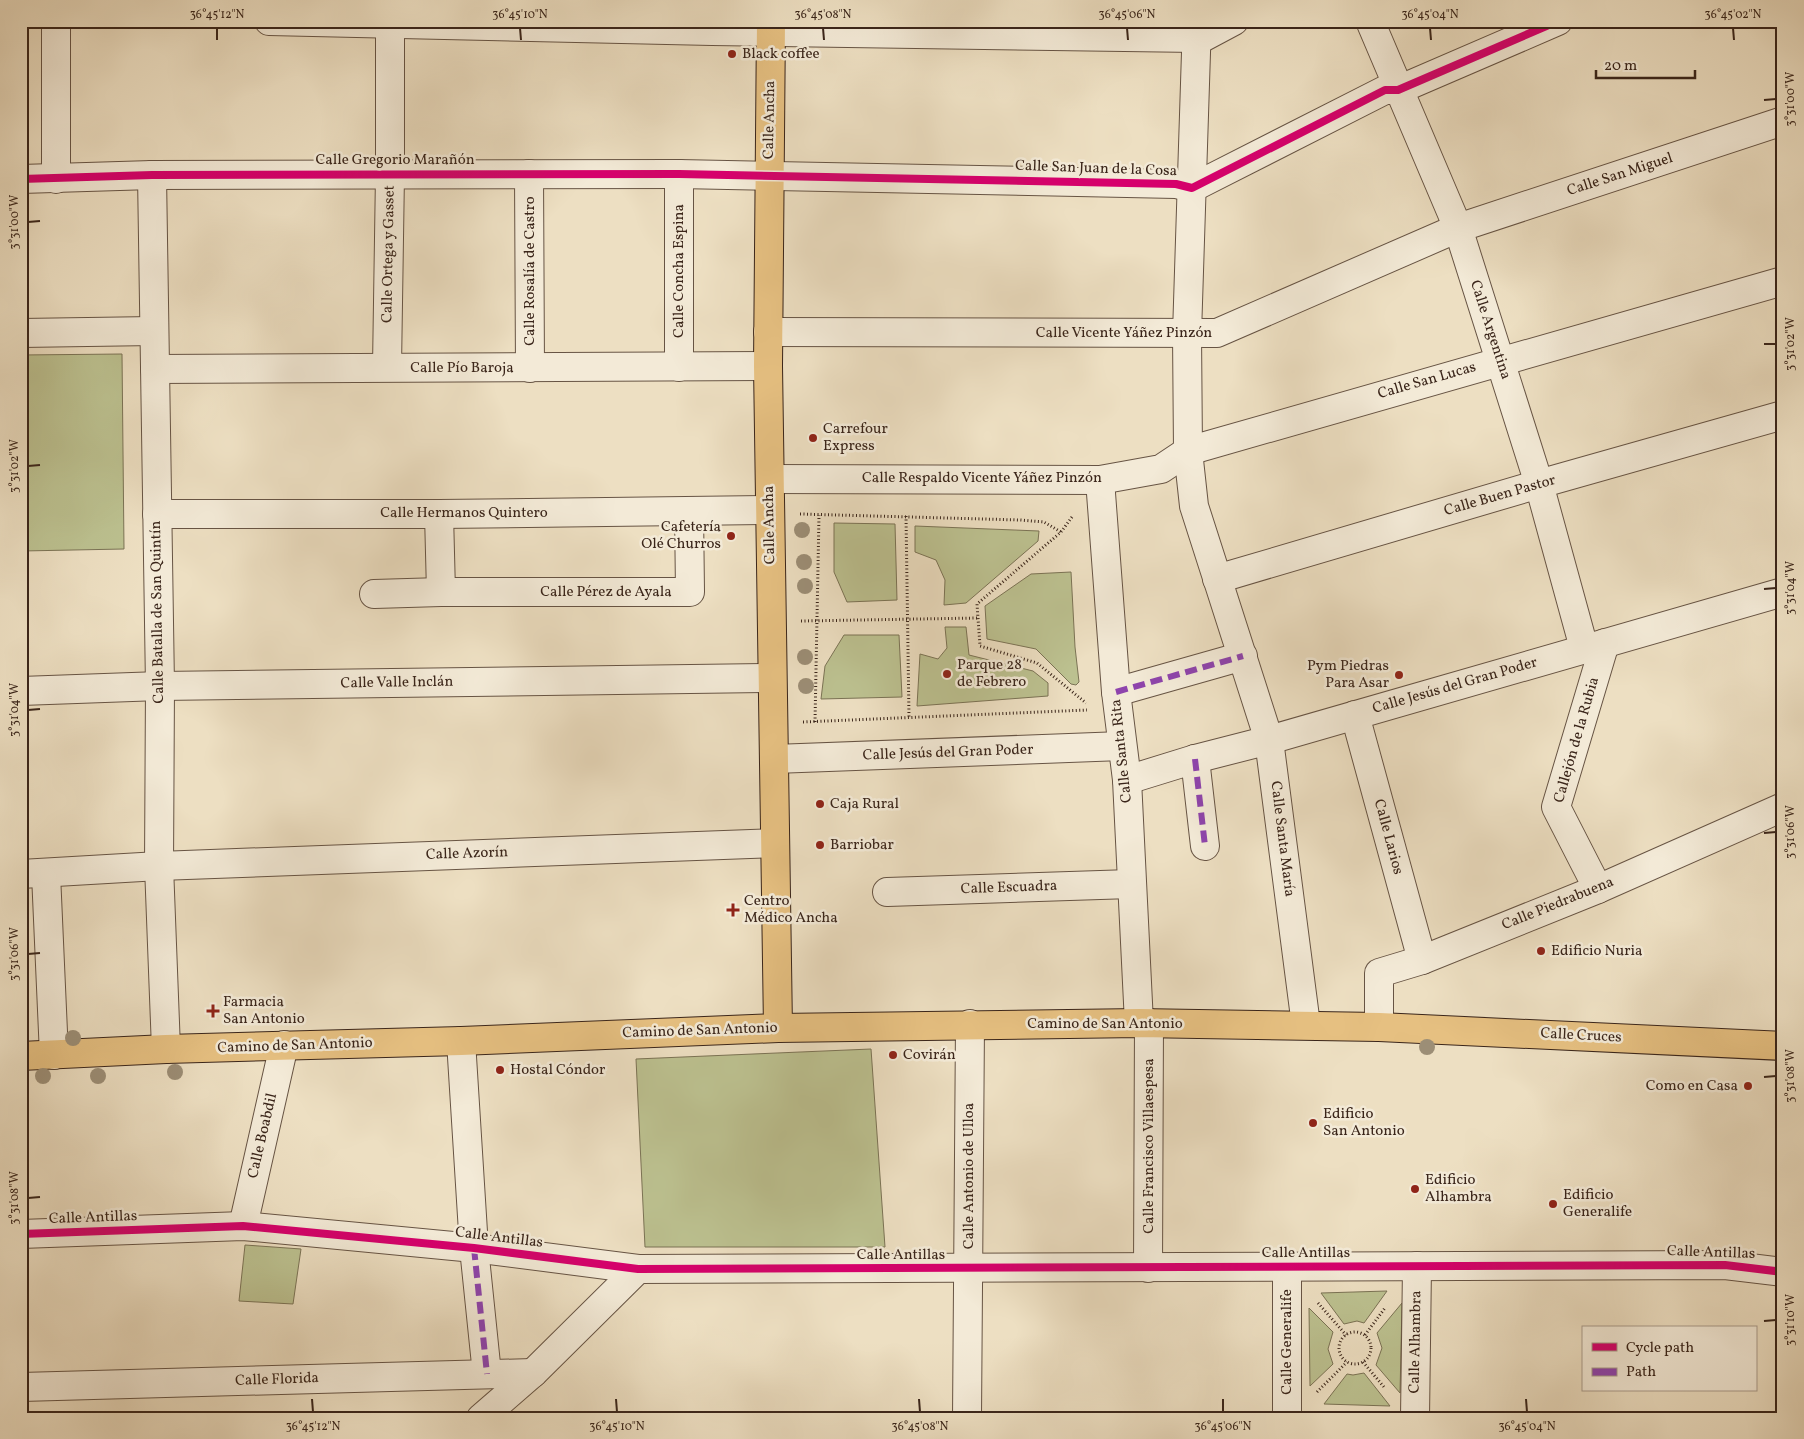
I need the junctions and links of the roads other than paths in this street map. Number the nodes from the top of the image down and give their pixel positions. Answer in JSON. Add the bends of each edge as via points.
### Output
{"nodes":[{"id":1,"x":56,"y":21,"type":"edge"},
{"id":2,"x":269,"y":21,"type":"edge"},
{"id":3,"x":1234,"y":21,"type":"edge"},
{"id":4,"x":1370,"y":21,"type":"edge"},
{"id":5,"x":1558,"y":21,"type":"edge"},
{"id":6,"x":390,"y":22,"type":"edge"},
{"id":7,"x":771,"y":26,"type":"edge"},
{"id":8,"x":1197,"y":30,"type":"edge"},
{"id":9,"x":1398,"y":90,"type":"junction"},
{"id":10,"x":1783,"y":121,"type":"edge"},
{"id":11,"x":390,"y":174,"type":"junction"},
{"id":12,"x":530,"y":174,"type":"junction"},
{"id":13,"x":679,"y":174,"type":"junction"},
{"id":14,"x":152,"y":175,"type":"junction"},
{"id":15,"x":769,"y":176,"type":"junction"},
{"id":16,"x":21,"y":179,"type":"edge"},
{"id":17,"x":56,"y":180,"type":"junction"},
{"id":18,"x":1192,"y":188,"type":"junction"},
{"id":19,"x":1458,"y":228,"type":"junction"},
{"id":20,"x":1783,"y":280,"type":"edge"},
{"id":21,"x":154,"y":331,"type":"junction"},
{"id":22,"x":768,"y":332,"type":"junction"},
{"id":23,"x":21,"y":333,"type":"edge"},
{"id":24,"x":1187,"y":334,"type":"junction"},
{"id":25,"x":1500,"y":360,"type":"junction"},
{"id":26,"x":768,"y":366,"type":"junction"},
{"id":27,"x":387,"y":367,"type":"junction"},
{"id":28,"x":679,"y":367,"type":"junction"},
{"id":29,"x":155,"y":368,"type":"junction"},
{"id":30,"x":530,"y":368,"type":"junction"},
{"id":31,"x":1783,"y":415,"type":"edge"},
{"id":32,"x":1188,"y":450,"type":"junction"},
{"id":33,"x":770,"y":479,"type":"junction"},
{"id":34,"x":1100,"y":480,"type":"junction"},
{"id":35,"x":1539,"y":484,"type":"junction"},
{"id":36,"x":689,"y":511,"type":"junction"},
{"id":37,"x":781,"y":512,"type":"junction"},
{"id":38,"x":157,"y":514,"type":"junction"},
{"id":39,"x":439,"y":514,"type":"junction"},
{"id":40,"x":1217,"y":580,"type":"junction"},
{"id":41,"x":441,"y":592,"type":"junction"},
{"id":42,"x":1783,"y":592,"type":"edge"},
{"id":43,"x":374,"y":594,"type":"dead end"},
{"id":44,"x":1595,"y":646,"type":"junction"},
{"id":45,"x":1243,"y":656,"type":"junction"},
{"id":46,"x":772,"y":678,"type":"junction"},
{"id":47,"x":160,"y":686,"type":"junction"},
{"id":48,"x":21,"y":691,"type":"edge"},
{"id":49,"x":1116,"y":692,"type":"junction"},
{"id":50,"x":1355,"y":715,"type":"junction"},
{"id":51,"x":1269,"y":740,"type":"junction"},
{"id":52,"x":1122,"y":746,"type":"junction"},
{"id":53,"x":774,"y":759,"type":"junction"},
{"id":54,"x":1195,"y":759,"type":"junction"},
{"id":55,"x":1127,"y":780,"type":"junction"},
{"id":56,"x":1783,"y":806,"type":"edge"},
{"id":57,"x":774,"y":843,"type":"junction"},
{"id":58,"x":1205,"y":846,"type":"dead end"},
{"id":59,"x":158,"y":866,"type":"junction"},
{"id":60,"x":34,"y":874,"type":"edge"},
{"id":61,"x":1131,"y":884,"type":"junction"},
{"id":62,"x":1598,"y":889,"type":"junction"},
{"id":63,"x":887,"y":892,"type":"dead end"},
{"id":64,"x":1422,"y":960,"type":"junction"},
{"id":65,"x":1144,"y":1023,"type":"junction"},
{"id":66,"x":970,"y":1024,"type":"junction"},
{"id":67,"x":1306,"y":1025,"type":"junction"},
{"id":68,"x":1379,"y":1027,"type":"junction"},
{"id":69,"x":778,"y":1028,"type":"junction"},
{"id":70,"x":461,"y":1041,"type":"junction"},
{"id":71,"x":284,"y":1046,"type":"junction"},
{"id":72,"x":1783,"y":1046,"type":"edge"},
{"id":73,"x":166,"y":1049,"type":"junction"},
{"id":74,"x":54,"y":1055,"type":"junction"},
{"id":75,"x":21,"y":1056,"type":"edge"},
{"id":76,"x":243,"y":1226,"type":"junction"},
{"id":77,"x":21,"y":1234,"type":"edge"},
{"id":78,"x":474,"y":1248,"type":"junction"},
{"id":79,"x":1287,"y":1266,"type":"junction"},
{"id":80,"x":1417,"y":1266,"type":"junction"},
{"id":81,"x":968,"y":1268,"type":"junction"},
{"id":82,"x":1148,"y":1268,"type":"junction"},
{"id":83,"x":638,"y":1269,"type":"junction"},
{"id":84,"x":1783,"y":1272,"type":"edge"},
{"id":85,"x":533,"y":1372,"type":"junction"},
{"id":86,"x":487,"y":1374,"type":"junction"},
{"id":87,"x":21,"y":1387,"type":"edge"},
{"id":88,"x":484,"y":1417,"type":"edge"},
{"id":89,"x":967,"y":1418,"type":"edge"},
{"id":90,"x":1287,"y":1418,"type":"edge"},
{"id":91,"x":1415,"y":1418,"type":"edge"}],
"edges":[{"from":1,"to":17,"type":"street"},
{"from":2,"to":6,"type":"street"},
{"from":3,"to":8,"type":"street","via":[[1204,37]]},
{"from":4,"to":9,"type":"street","name":"Calle Argentina"},
{"from":5,"to":9,"type":"street","name":"Calle San Juan de la Cosa"},
{"from":6,"to":7,"type":"street"},
{"from":6,"to":11,"type":"street","name":"Calle Ortega y Gasset"},
{"from":7,"to":8,"type":"street"},
{"from":7,"to":15,"type":"main road","name":"Calle Ancha"},
{"from":8,"to":18,"type":"street","name":"Calle Santa María"},
{"from":9,"to":18,"type":"street","name":"Calle San Juan de la Cosa","via":[[1385,90]]},
{"from":9,"to":19,"type":"street","name":"Calle Argentina"},
{"from":10,"to":19,"type":"street","name":"Calle San Miguel"},
{"from":11,"to":12,"type":"street","name":"Calle Gregorio Marañón"},
{"from":11,"to":14,"type":"street","name":"Calle Gregorio Marañón"},
{"from":11,"to":27,"type":"street","name":"Calle Ortega y Gasset"},
{"from":12,"to":13,"type":"street","name":"Calle Gregorio Marañón"},
{"from":12,"to":30,"type":"street","name":"Calle Rosalía de Castro"},
{"from":13,"to":15,"type":"street","name":"Calle Gregorio Marañón"},
{"from":13,"to":28,"type":"street","name":"Calle Concha Espina"},
{"from":14,"to":17,"type":"street","name":"Calle Gregorio Marañón"},
{"from":14,"to":21,"type":"street","name":"Calle Batalla de San Quintín"},
{"from":15,"to":18,"type":"street","name":"Calle San Juan de la Cosa","via":[[1176,184]]},
{"from":15,"to":22,"type":"main road","name":"Calle Ancha"},
{"from":16,"to":17,"type":"street","name":"Calle Gregorio Marañón"},
{"from":18,"to":24,"type":"street","name":"Calle Santa María"},
{"from":19,"to":24,"type":"street","name":"Calle Vicente Yáñez Pinzón","via":[[1217,333]]},
{"from":19,"to":25,"type":"street","name":"Calle Argentina"},
{"from":20,"to":25,"type":"street","name":"Calle San Lucas"},
{"from":21,"to":23,"type":"street"},
{"from":21,"to":29,"type":"street","name":"Calle Batalla de San Quintín"},
{"from":22,"to":24,"type":"street","name":"Calle Vicente Yáñez Pinzón"},
{"from":22,"to":26,"type":"main road","name":"Calle Ancha"},
{"from":24,"to":32,"type":"street","name":"Calle Santa María"},
{"from":25,"to":32,"type":"street","name":"Calle San Lucas"},
{"from":25,"to":35,"type":"street","name":"Calle Argentina"},
{"from":26,"to":28,"type":"street","name":"Calle Pío Baroja"},
{"from":26,"to":33,"type":"main road","name":"Calle Ancha"},
{"from":27,"to":29,"type":"street","name":"Calle Pío Baroja"},
{"from":27,"to":30,"type":"street","name":"Calle Pío Baroja"},
{"from":28,"to":30,"type":"street","name":"Calle Pío Baroja"},
{"from":29,"to":38,"type":"street","name":"Calle Batalla de San Quintín"},
{"from":31,"to":35,"type":"street","name":"Calle Buen Pastor"},
{"from":32,"to":34,"type":"street","name":"Calle Respaldo Vicente Yáñez Pinzón","via":[[1161,469]]},
{"from":32,"to":40,"type":"street","name":"Calle Santa María","via":[[1194,506]]},
{"from":33,"to":34,"type":"street","name":"Calle Respaldo Vicente Yáñez Pinzón"},
{"from":33,"to":37,"type":"main road","name":"Calle Ancha"},
{"from":34,"to":49,"type":"street","name":"Calle Santa Rita"},
{"from":35,"to":40,"type":"street","name":"Calle Buen Pastor"},
{"from":35,"to":44,"type":"street","name":"Calle Argentina"},
{"from":36,"to":37,"type":"street","name":"Calle Hermanos Quintero"},
{"from":36,"to":39,"type":"street","name":"Calle Hermanos Quintero"},
{"from":36,"to":41,"type":"street","name":"Calle Pérez de Ayala","via":[[690,592]]},
{"from":37,"to":46,"type":"main road","name":"Calle Ancha"},
{"from":38,"to":39,"type":"street","name":"Calle Hermanos Quintero"},
{"from":38,"to":47,"type":"street","name":"Calle Batalla de San Quintín"},
{"from":39,"to":41,"type":"street"},
{"from":40,"to":45,"type":"street","name":"Calle Santa María"},
{"from":41,"to":43,"type":"street","name":"Calle Pérez de Ayala"},
{"from":42,"to":44,"type":"street","name":"Calle Jesús del Gran Poder"},
{"from":44,"to":50,"type":"street","name":"Calle Jesús del Gran Poder"},
{"from":44,"to":62,"type":"street","name":"Callejón de la Rubia","via":[[1556,807]]},
{"from":45,"to":49,"type":"street"},
{"from":45,"to":51,"type":"street","name":"Calle Santa María"},
{"from":46,"to":47,"type":"street","name":"Calle Valle Inclán"},
{"from":46,"to":53,"type":"main road","name":"Calle Ancha"},
{"from":47,"to":48,"type":"street","name":"Calle Valle Inclán"},
{"from":47,"to":59,"type":"street","name":"Calle Batalla de San Quintín"},
{"from":49,"to":52,"type":"street","name":"Calle Santa Rita"},
{"from":50,"to":51,"type":"street","name":"Calle Jesús del Gran Poder"},
{"from":50,"to":64,"type":"street","name":"Calle Larios"},
{"from":51,"to":54,"type":"street","name":"Calle Jesús del Gran Poder"},
{"from":51,"to":67,"type":"street","name":"Calle Santa María"},
{"from":52,"to":53,"type":"street","name":"Calle Jesús del Gran Poder"},
{"from":52,"to":55,"type":"street","name":"Calle Santa Rita"},
{"from":53,"to":57,"type":"main road","name":"Calle Ancha"},
{"from":54,"to":55,"type":"street","name":"Calle Jesús del Gran Poder"},
{"from":54,"to":58,"type":"street"},
{"from":55,"to":61,"type":"street","name":"Calle Santa Rita"},
{"from":56,"to":62,"type":"street","name":"Calle Piedrabuena"},
{"from":57,"to":59,"type":"street","name":"Calle Azorín"},
{"from":57,"to":69,"type":"main road","name":"Calle Ancha"},
{"from":59,"to":60,"type":"street","name":"Calle Azorín"},
{"from":59,"to":73,"type":"street","name":"Calle Batalla de San Quintín"},
{"from":60,"to":74,"type":"street"},
{"from":61,"to":63,"type":"street","name":"Calle Escuadra"},
{"from":61,"to":65,"type":"street","name":"Calle Santa Rita"},
{"from":62,"to":64,"type":"street","name":"Calle Piedrabuena"},
{"from":64,"to":68,"type":"street","name":"Calle Piedrabuena","via":[[1379,973]]},
{"from":65,"to":66,"type":"main road","name":"Camino de San Antonio"},
{"from":65,"to":67,"type":"main road","name":"Camino de San Antonio"},
{"from":65,"to":82,"type":"street","name":"Calle Francisco Villaespesa"},
{"from":66,"to":69,"type":"main road","name":"Camino de San Antonio"},
{"from":66,"to":81,"type":"street","name":"Calle Antonio de Ulloa"},
{"from":67,"to":68,"type":"main road","name":"Camino de San Antonio"},
{"from":68,"to":72,"type":"main road","name":"Calle Cruces"},
{"from":69,"to":70,"type":"main road","name":"Camino de San Antonio"},
{"from":70,"to":71,"type":"main road","name":"Camino de San Antonio"},
{"from":70,"to":78,"type":"street"},
{"from":71,"to":73,"type":"main road","name":"Camino de San Antonio"},
{"from":71,"to":76,"type":"street","name":"Calle Boabdil"},
{"from":73,"to":74,"type":"main road","name":"Camino de San Antonio"},
{"from":74,"to":75,"type":"main road","name":"Camino de San Antonio"},
{"from":76,"to":77,"type":"street","name":"Calle Antillas"},
{"from":76,"to":78,"type":"street","name":"Calle Antillas"},
{"from":78,"to":83,"type":"street","name":"Calle Antillas"},
{"from":78,"to":86,"type":"street"},
{"from":79,"to":80,"type":"street","name":"Calle Antillas"},
{"from":79,"to":82,"type":"street","name":"Calle Antillas"},
{"from":79,"to":90,"type":"street","name":"Calle Generalife"},
{"from":80,"to":84,"type":"street","name":"Calle Antillas","via":[[1725,1264]]},
{"from":80,"to":91,"type":"street","name":"Calle Alhambra"},
{"from":81,"to":82,"type":"street","name":"Calle Antillas"},
{"from":81,"to":83,"type":"street","name":"Calle Antillas"},
{"from":81,"to":89,"type":"street","name":"Calle Antonio de Ulloa"},
{"from":83,"to":85,"type":"street"},
{"from":85,"to":86,"type":"street","name":"Calle Florida"},
{"from":85,"to":88,"type":"street"},
{"from":86,"to":87,"type":"street","name":"Calle Florida"}]}
